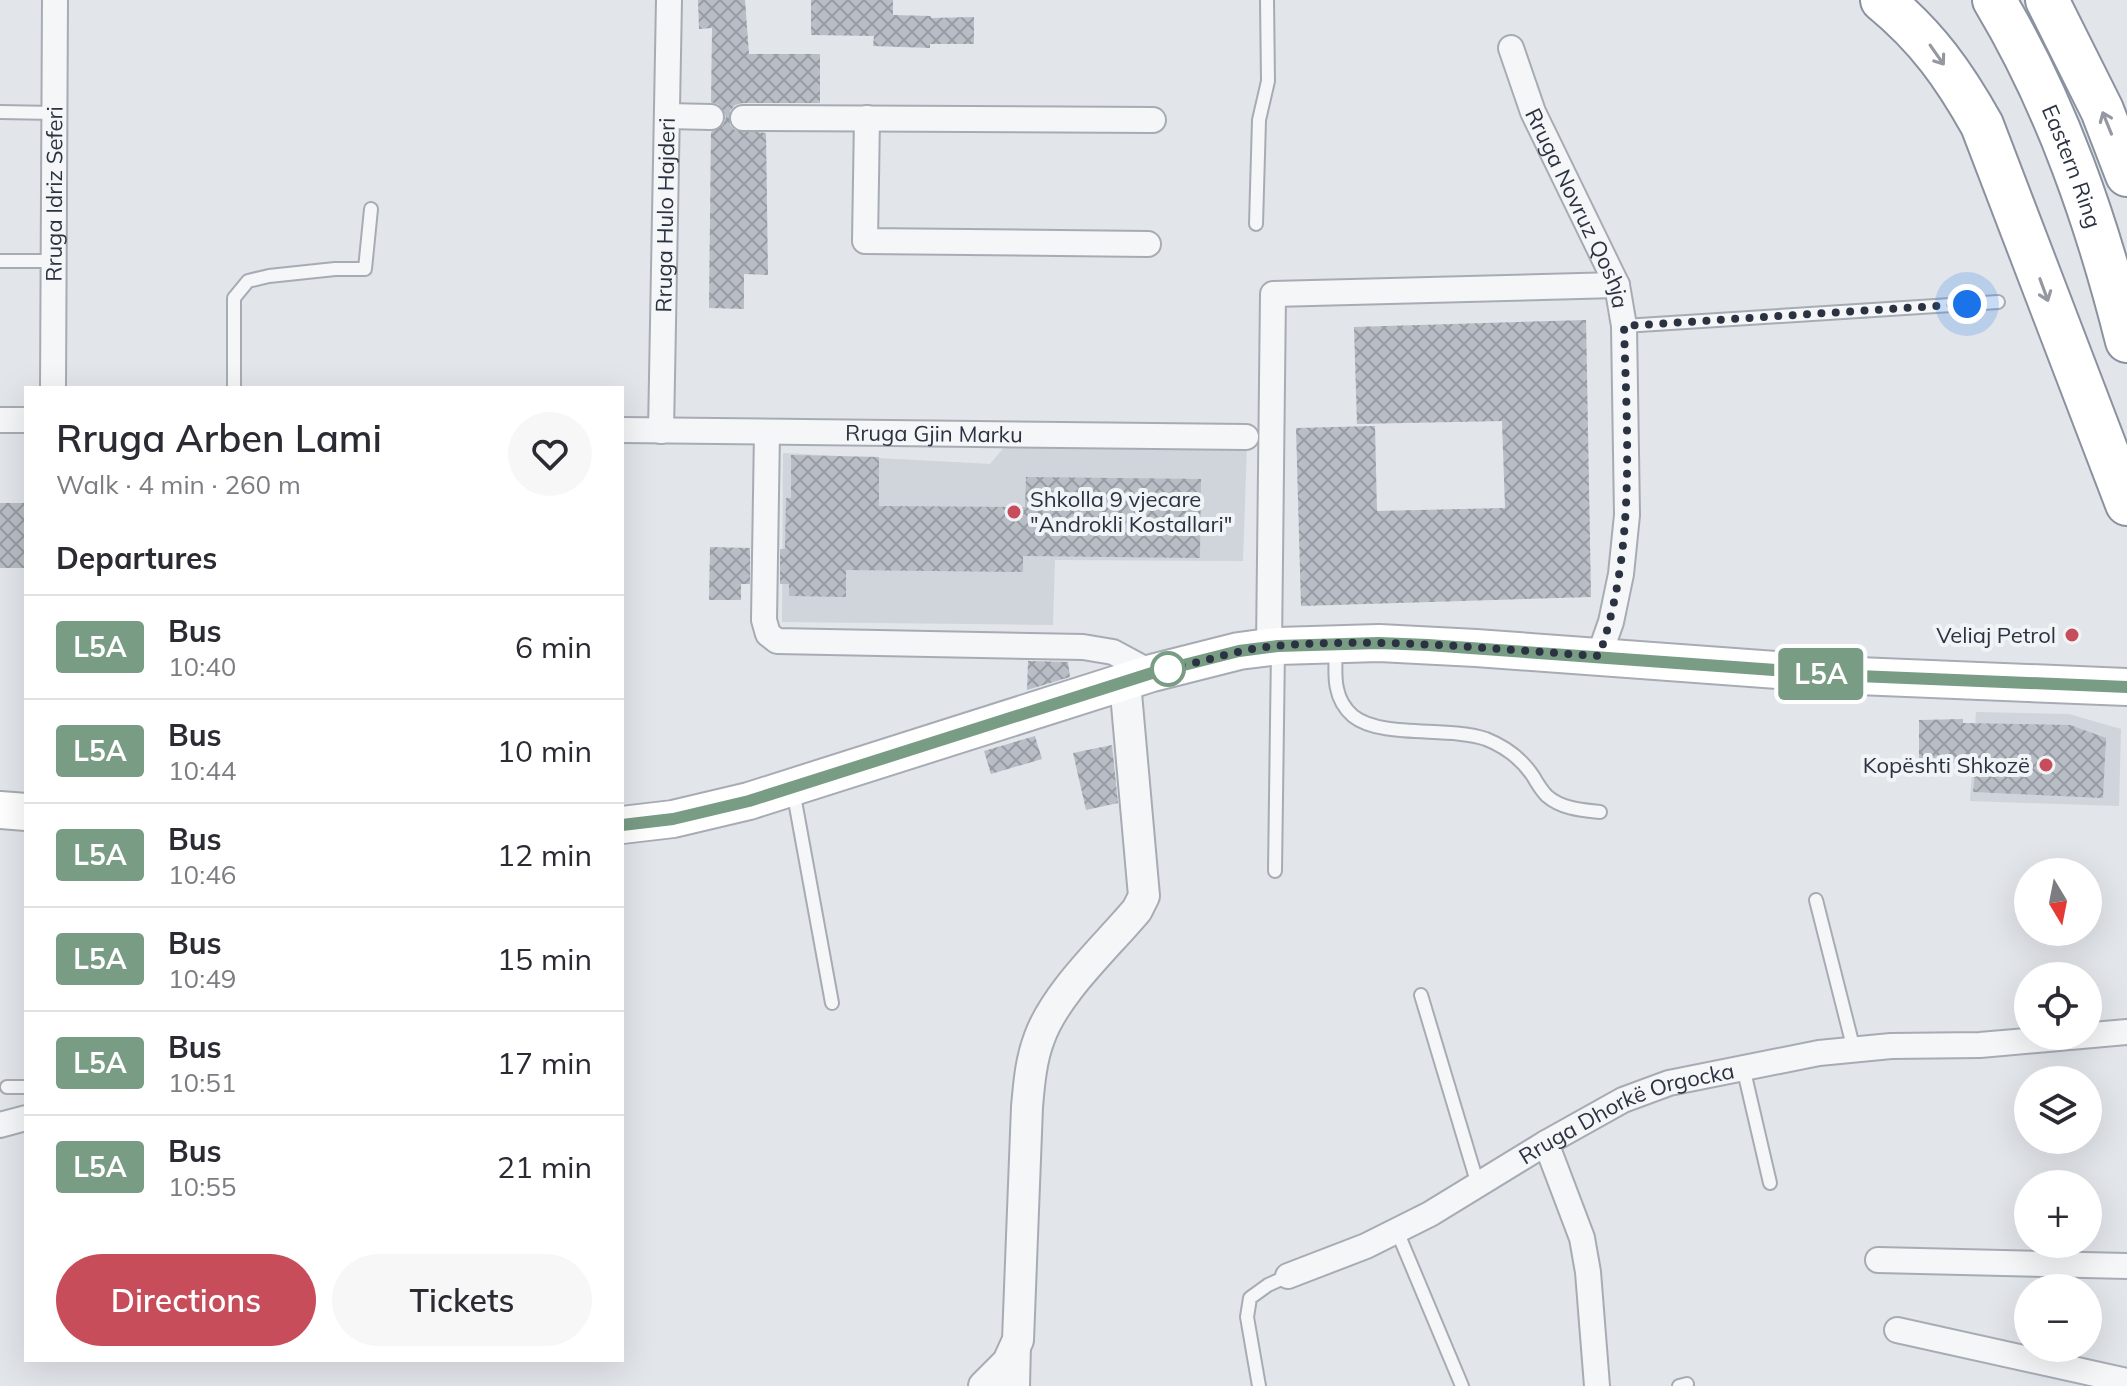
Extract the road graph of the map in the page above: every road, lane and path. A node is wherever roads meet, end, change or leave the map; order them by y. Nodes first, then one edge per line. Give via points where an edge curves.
1 (55, 0) edge
2 (669, 0) edge
3 (1267, 0) edge
4 (1882, 0) edge
5 (1994, 0) edge
6 (2047, 0) edge
7 (1511, 48) dead end
8 (0, 112) edge
9 (55, 113) junction
10 (667, 116) junction
11 (711, 117) dead end
12 (743, 118) dead end
13 (867, 118) junction
14 (1153, 120) dead end
15 (2127, 175) edge
16 (371, 209) dead end
17 (1256, 224) dead end
18 (1148, 244) dead end
19 (0, 261) edge
20 (54, 261) junction
21 (1617, 285) junction
22 (1998, 302) dead end
23 (1624, 326) junction
24 (2127, 341) edge
25 (53, 386) edge
26 (234, 386) edge
27 (0, 420) edge
28 (24, 420) edge
29 (624, 430) edge
30 (661, 431) junction
31 (767, 432) junction
32 (1246, 437) dead end
33 (2127, 504) edge
34 (1336, 644) junction
35 (1273, 646) junction
36 (1599, 656) junction
37 (1139, 678) junction
38 (2127, 687) edge
39 (793, 787) junction
40 (0, 810) edge
41 (24, 812) edge
42 (1600, 812) dead end
43 (624, 825) edge
44 (1275, 871) dead end
45 (1816, 900) dead end
46 (1421, 995) dead end
47 (832, 1003) dead end
48 (2127, 1032) edge
49 (1854, 1050) junction
50 (1743, 1067) junction
51 (7, 1087) dead end
52 (24, 1087) edge
53 (24, 1119) edge
54 (0, 1125) edge
55 (1546, 1143) junction
56 (1770, 1183) dead end
57 (1478, 1185) junction
58 (1397, 1231) junction
59 (1878, 1260) dead end
60 (2127, 1266) edge
61 (1288, 1276) joint
62 (1019, 1330) junction
63 (1897, 1330) dead end
64 (2127, 1381) edge
65 (984, 1386) edge
66 (1017, 1386) edge
67 (1259, 1386) edge
68 (1462, 1386) edge
69 (1597, 1386) edge

1 - 9 street, Rruga Idriz Seferi
2 - 10 street, Rruga Hulo Hajderi
3 - 17 lane via 1268,81 1259,120
4 -> 33 highway via 1927,41 1982,125
5 - 24 highway, Eastern Ring via 2038,83 2098,233
15 -> 6 highway
7 - 21 street, Rruga Novruz Qoshja via 1533,112
8 - 9 lane
9 - 20 street, Rruga Idriz Seferi
10 - 11 street
10 - 30 street, Rruga Hulo Hajderi
12 - 13 street
13 - 14 street
13 - 18 street via 865,241
16 - 26 lane via 365,269 269,276 248,281 234,298
19 - 20 lane
20 - 25 street, Rruga Idriz Seferi
21 - 23 street, Rruga Novruz Qoshja
21 - 35 street via 1273,294
22 - 23 lane
23 - 36 street, Rruga Novruz Qoshja via 1627,515 1621,574
27 - 28 street
29 - 30 street, Rruga Gjin Marku
30 - 31 street, Rruga Gjin Marku
31 - 32 street, Rruga Gjin Marku
31 - 37 street via 764,620 777,641 1083,647 1113,652
34 - 35 main road
34 - 36 main road
34 - 42 lane via 1336,694 1356,718 1487,739 1508,748 1546,795 1561,805
35 - 37 main road
35 - 44 lane
36 - 38 main road via 1858,676
37 - 39 main road
37 - 62 street via 1144,896 1054,1009 1039,1038 1027,1107
39 - 43 main road via 673,819
39 - 47 lane
40 - 41 main road
45 - 49 lane
46 - 57 lane
48 - 49 street, Rruga Dhorkë Orgocka
49 - 50 street, Rruga Dhorkë Orgocka
50 - 55 street, Rruga Dhorkë Orgocka via 1634,1096
50 - 56 lane
51 - 52 lane
53 - 54 street
55 - 57 street, Rruga Dhorkë Orgocka
55 - 69 street via 1582,1238
57 - 58 street, Rruga Dhorkë Orgocka
58 - 61 street, Rruga Dhorkë Orgocka
58 - 68 lane
59 - 60 street
61 - 67 lane, Rruga Dhorkë Orgocka via 1250,1298 1247,1317
62 - 65 street via 1008,1362
62 - 66 street
63 - 64 street

